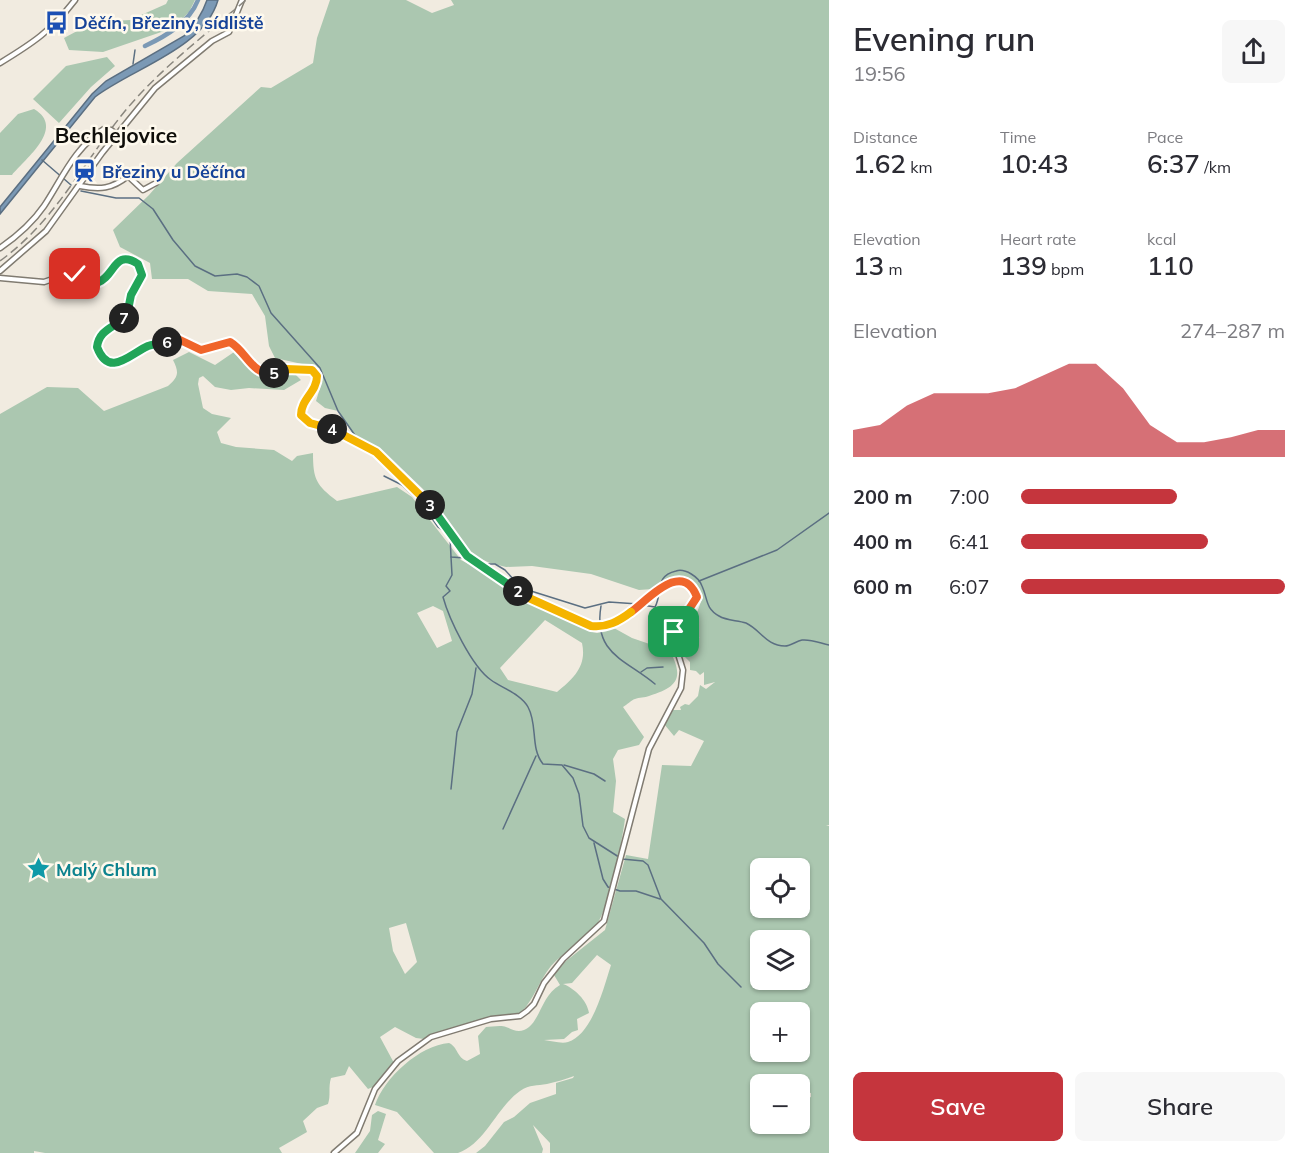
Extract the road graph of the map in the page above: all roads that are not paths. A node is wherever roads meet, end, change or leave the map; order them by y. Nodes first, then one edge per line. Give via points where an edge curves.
1 (75, 0) edge
2 (242, 0) edge
3 (0, 63) edge
4 (116, 134) junction
5 (156, 183) dead end
6 (80, 186) junction
7 (0, 248) edge
8 (0, 271) edge
9 (0, 278) edge
10 (334, 1153) edge

1 - 3 street via 57,24 38,40
2 - 4 street via 229,32 163,80
4 - 6 street
4 - 7 street via 108,129 83,146 37,215
5 - 6 street via 143,190 128,176 114,187
6 - 8 street via 46,231
9 - 10 street via 44,282 67,274 97,283 122,259 134,261 142,275 131,295 127,315 101,333 97,347 104,358 122,362 147,346 178,339 201,350 230,342 264,374 286,369 312,370 317,383 303,402 304,418 376,452 423,497 467,556 529,598 591,626 602,627 628,615 665,584 680,582 695,591 697,597 674,632 683,670 681,688 649,749 604,921 558,965 520,1016 491,1019 431,1037 398,1061 375,1089 357,1133

